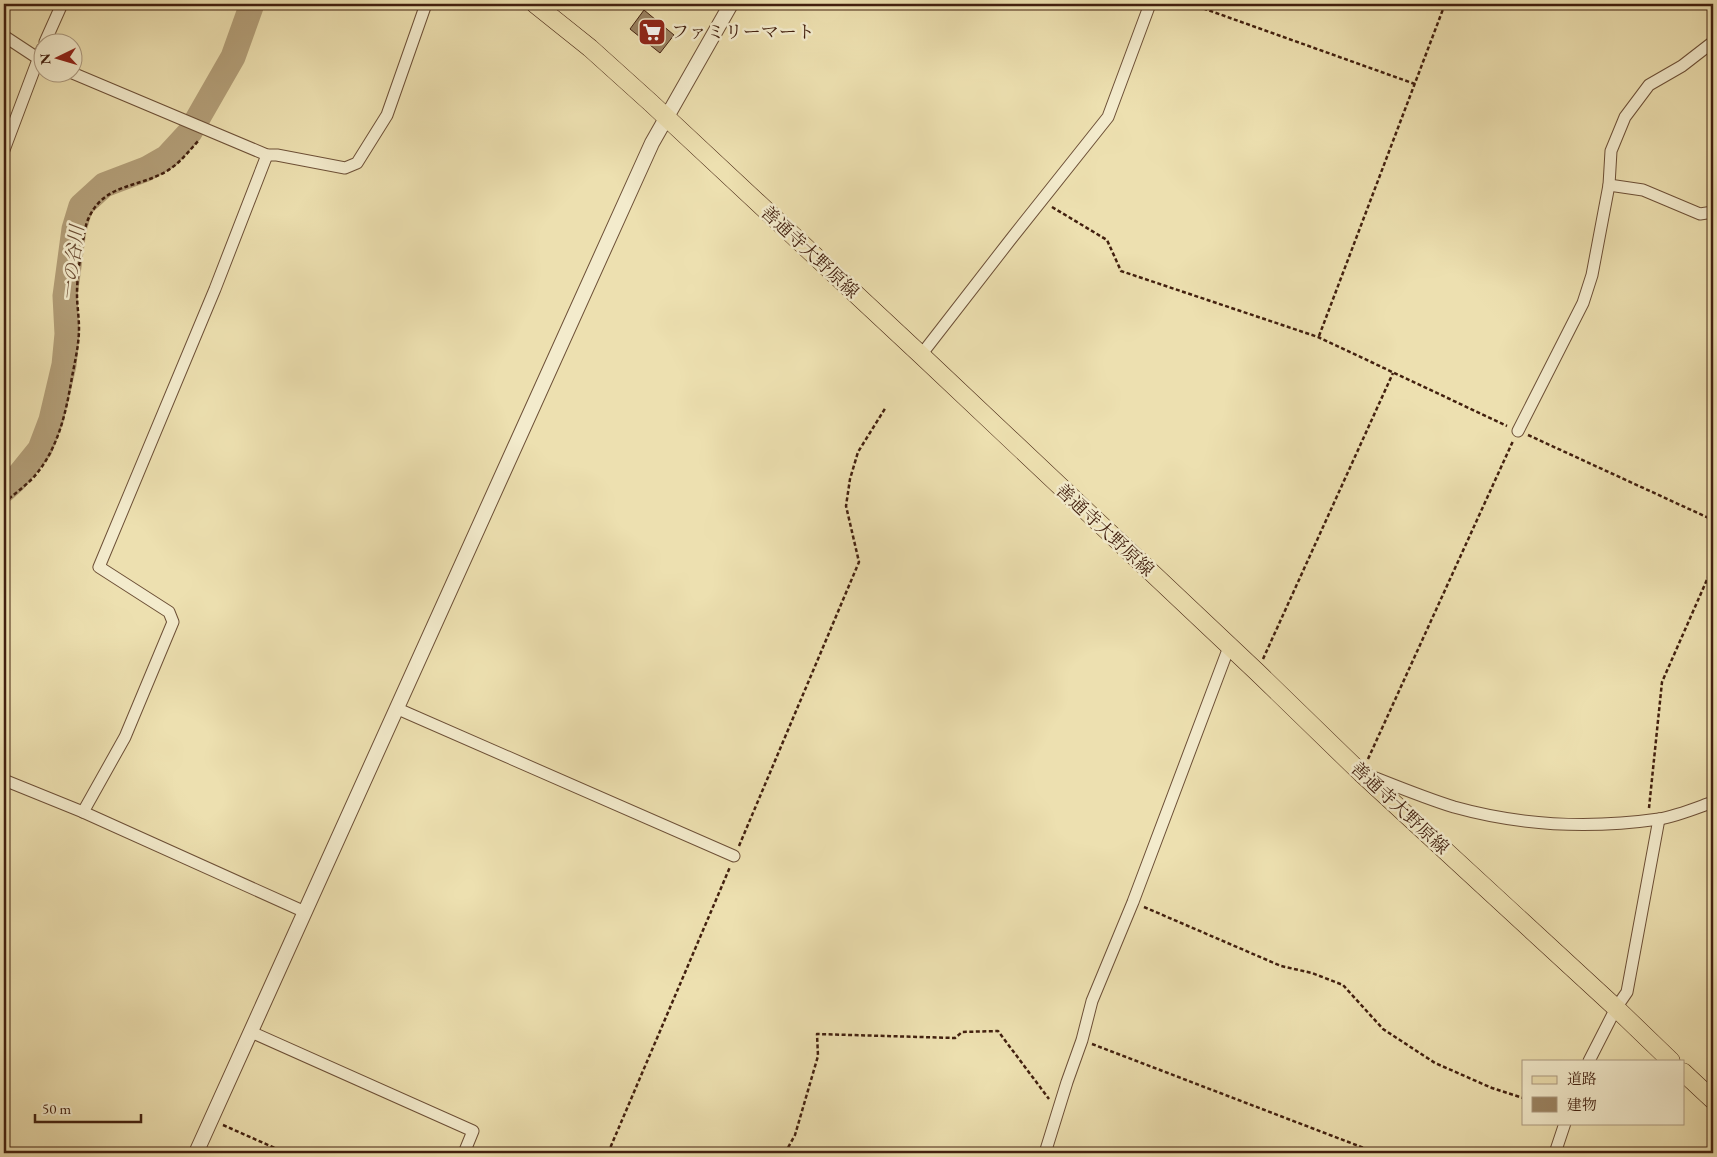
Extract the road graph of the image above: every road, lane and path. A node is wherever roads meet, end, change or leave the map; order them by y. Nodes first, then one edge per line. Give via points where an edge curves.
1 (62, 4) edge
2 (426, 4) edge
3 (535, 4) edge
4 (731, 4) edge
5 (1150, 4) edge
6 (1191, 4) edge
7 (1446, 4) edge
8 (49, 32) edge
9 (4, 36) edge
10 (1713, 42) edge
11 (32, 51) edge
12 (82, 77) edge
13 (32, 79) edge
14 (1415, 84) junction
15 (666, 117) junction
16 (205, 129) junction
17 (4, 150) edge
18 (267, 155) junction
19 (1609, 185) junction
20 (1043, 201) junction
21 (1713, 212) edge
22 (1318, 337) junction
23 (921, 355) junction
24 (1393, 373) junction
25 (886, 407) dead end
26 (1518, 431) junction
27 (4, 503) edge
28 (1713, 520) edge
29 (1713, 566) edge
30 (1229, 647) junction
31 (1257, 672) junction
32 (398, 708) junction
33 (1362, 772) junction
34 (4, 780) edge
35 (1713, 802) edge
36 (83, 812) junction
37 (1653, 819) junction
38 (734, 856) junction
39 (1133, 902) junction
40 (305, 912) junction
41 (1616, 1008) junction
42 (251, 1032) junction
43 (1082, 1040) junction
44 (1590, 1060) edge
45 (1670, 1060) edge
46 (1684, 1073) edge
47 (1522, 1098) edge
48 (1713, 1100) edge
49 (1058, 1110) junction
50 (212, 1120) junction
51 (1565, 1124) edge
52 (196, 1153) edge
53 (286, 1153) edge
54 (464, 1153) edge
55 (608, 1153) edge
56 (785, 1153) edge
57 (1045, 1153) edge
58 (1377, 1153) edge
59 (1555, 1153) edge

1 - 8 street
2 - 18 street via 387,115 357,162 345,168 277,154
3 - 15 main road, 善通寺大野原線 via 590,48
4 - 15 street
5 - 20 street via 1108,117
6 - 14 path
7 - 14 path
9 - 11 street
10 - 19 street via 1682,66 1648,85 1624,117 1611,151
12 - 16 street
13 - 17 street
14 - 22 path
15 - 23 main road, 善通寺大野原線
15 - 32 street
16 - 18 street
16 - 27 path via 180,162 167,171 104,197 86,223 77,293 78,350 59,435 33,478
18 - 36 street via 216,289 99,567 169,612 173,622 125,736
19 - 21 street via 1643,190 1700,214
19 - 26 street via 1592,275 1583,303
20 - 22 path via 1107,240 1121,271
20 - 23 street
22 - 24 path
23 - 30 main road, 善通寺大野原線
24 - 26 path
24 - 31 path
25 - 38 path via 858,452 850,479 846,506 859,562
26 - 28 path
26 - 33 path
29 - 37 path via 1662,682
30 - 31 main road, 善通寺大野原線
30 - 39 street
31 - 33 main road, 善通寺大野原線
32 - 38 street
32 - 40 street
33 - 37 street via 1453,806 1505,819 1569,825
33 - 41 main road, 善通寺大野原線
34 - 36 street
35 - 37 street
36 - 40 street
37 - 41 street via 1627,992
38 - 55 path
39 - 43 street via 1092,1001
39 - 47 path via 1280,966 1312,973 1343,985 1383,1029 1435,1064
40 - 42 street
41 - 44 street
41 - 45 main road, 善通寺大野原線
42 - 50 street
42 - 54 street via 473,1131
43 - 49 street
43 - 58 path
46 - 48 main road
49 - 56 path via 998,1030 962,1032 955,1038 817,1034 818,1056 795,1135
49 - 57 street
50 - 52 street
50 - 53 path
51 - 59 street

